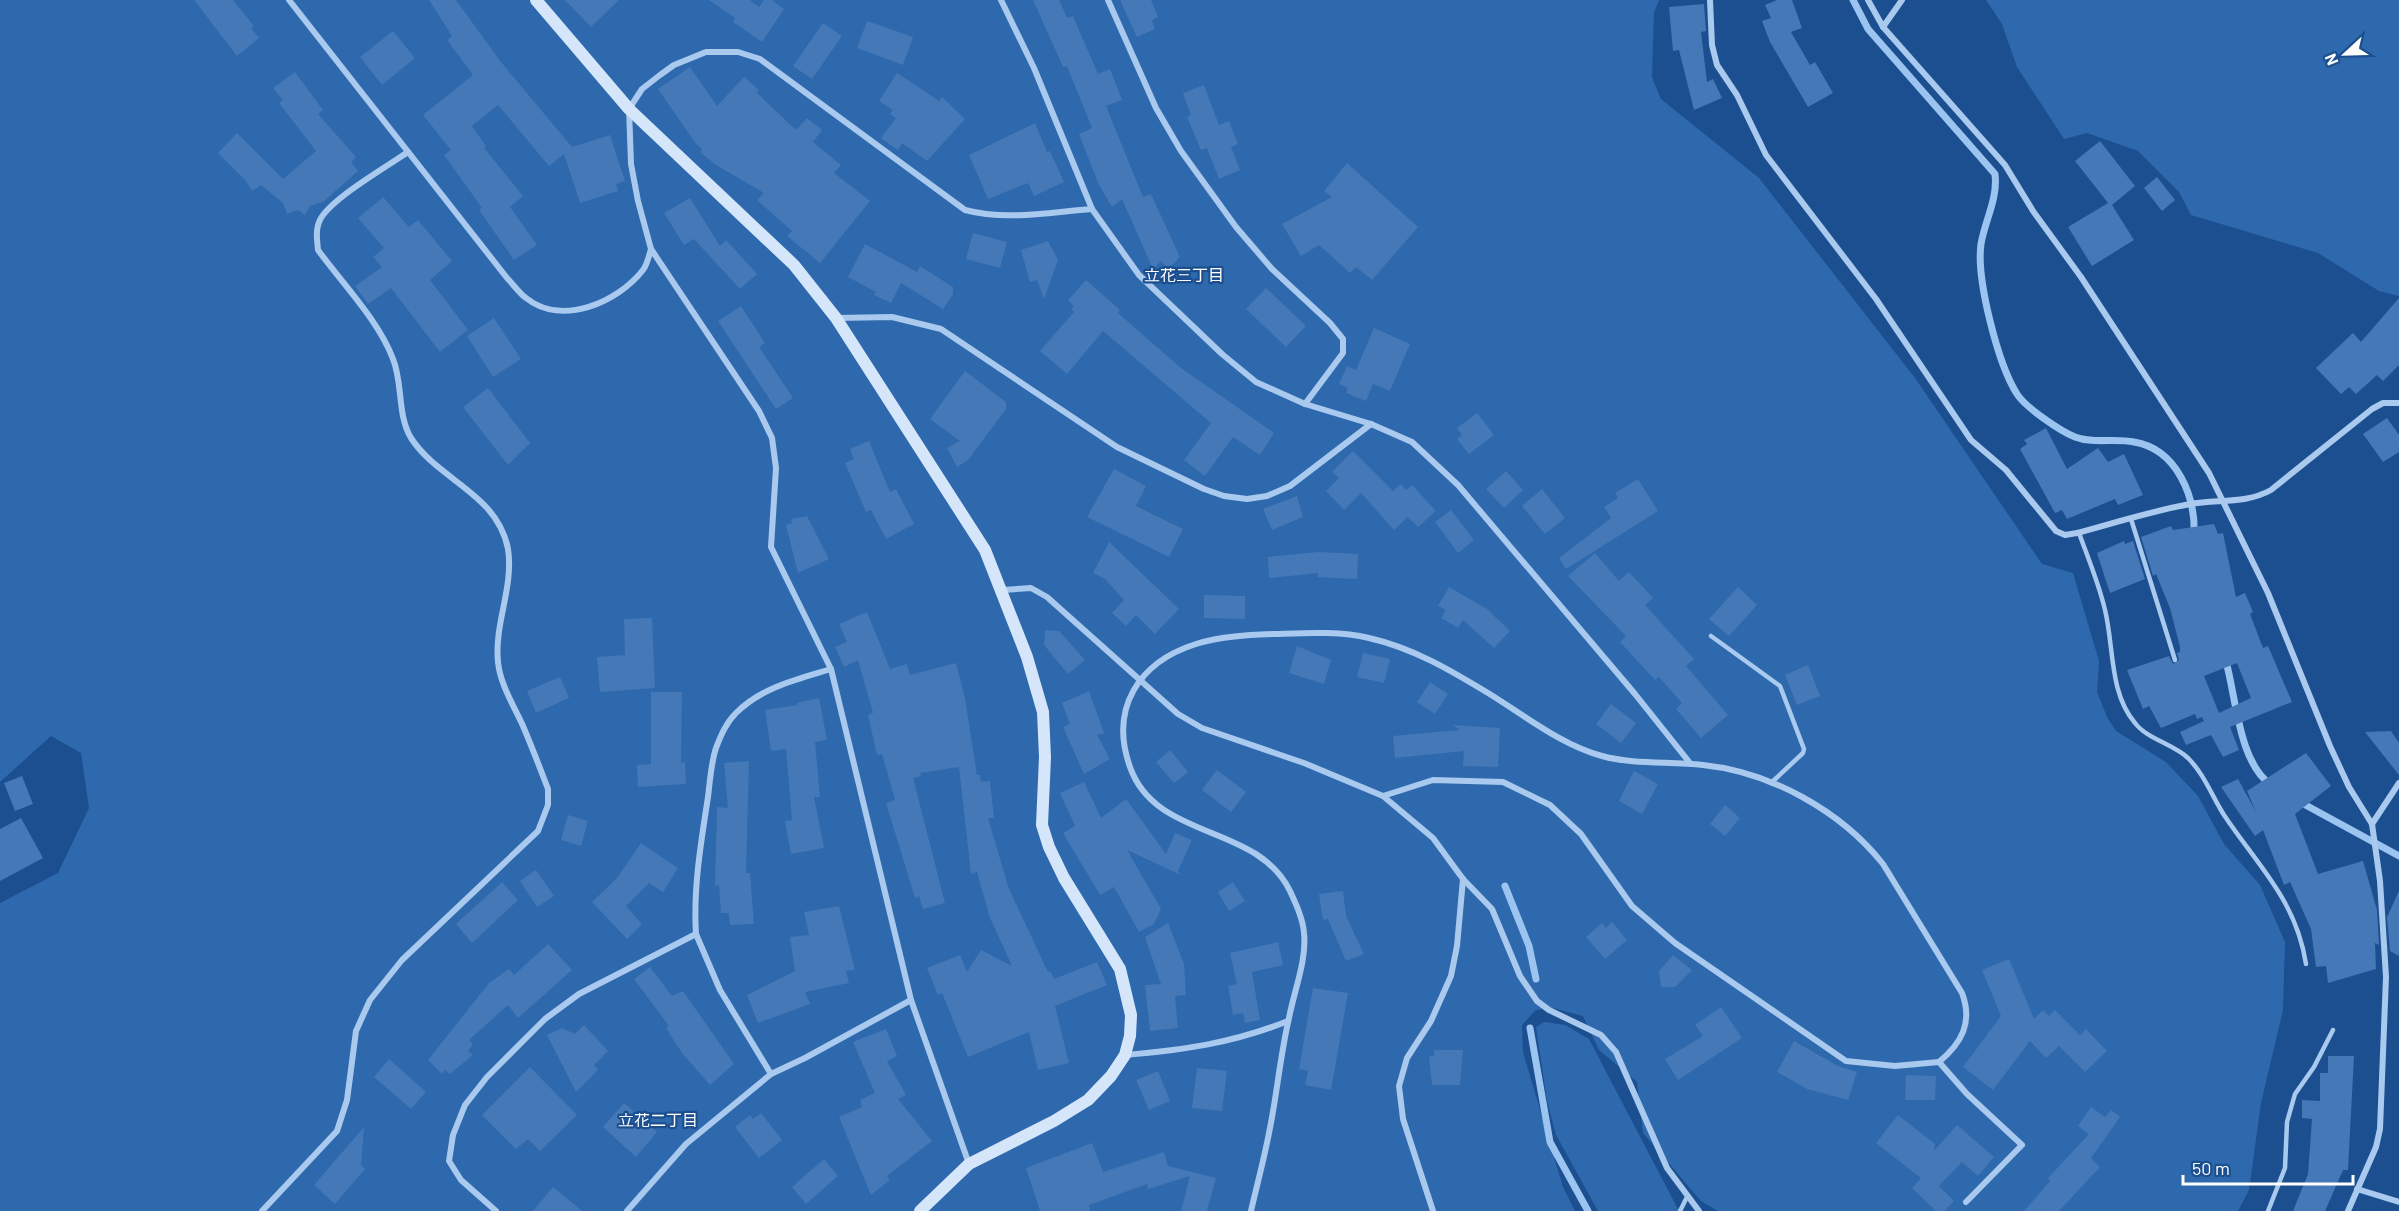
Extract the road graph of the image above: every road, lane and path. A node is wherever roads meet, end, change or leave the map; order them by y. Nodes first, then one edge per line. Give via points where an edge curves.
1 (289, 0) edge
2 (536, 0) edge
3 (1001, 0) edge
4 (1108, 0) edge
5 (1710, 0) edge
6 (1902, 0) edge
7 (1871, 2) edge
8 (1883, 27) junction
9 (629, 110) junction
10 (408, 152) junction
11 (1092, 209) junction
12 (651, 249) junction
13 (836, 318) junction
14 (2399, 403) edge
15 (1305, 404) junction
16 (1371, 424) junction
17 (2224, 500) junction
18 (2131, 519) junction
19 (2079, 533) junction
20 (1003, 590) junction
21 (1711, 636) dead end
22 (2175, 660) dead end
23 (831, 669) junction
24 (1140, 678) junction
25 (1690, 763) junction
26 (1771, 783) junction
27 (2399, 783) edge
28 (1383, 796) junction
29 (2372, 824) junction
30 (1463, 879) junction
31 (696, 934) junction
32 (2306, 964) dead end
33 (911, 1000) junction
34 (1288, 1021) junction
35 (2333, 1030) dead end
36 (1125, 1055) junction
37 (1939, 1062) junction
38 (771, 1074) junction
39 (969, 1164) junction
40 (2357, 1189) junction
41 (1687, 1197) junction
42 (1966, 1202) dead end
43 (2399, 1202) edge
44 (262, 1211) edge
45 (496, 1211) edge
46 (627, 1211) edge
47 (920, 1211) edge
48 (1251, 1211) edge
49 (1433, 1211) edge
50 (1680, 1211) edge
51 (1700, 1211) edge
52 (2268, 1211) edge
53 (2348, 1211) edge

1 - 10 street
2 - 9 street
3 - 11 street via 1034,68
4 - 15 street via 1156,108 1181,151 1272,269 1343,339 1343,353
5 - 19 street via 1717,65 1776,170 1876,299 1971,440 2006,470 2056,531 2065,535
6 - 8 street
7 - 8 street
8 - 17 street via 2005,165 2172,414
9 - 11 street via 642,89 675,65 706,52 738,52 767,64 965,210 1009,215
9 - 12 street via 631,164
9 - 13 street via 794,265
10 - 12 street via 527,299 570,311 596,304 621,293 644,269
10 - 44 street via 339,200 321,218 316,234 318,250 384,339 398,372 411,438 439,467 482,500 498,522 508,549 508,569 498,633 498,664 548,789 548,805 538,831 402,960 370,1000 356,1031 347,1100 337,1131
11 - 15 street via 1139,275 1222,354 1256,382
12 - 23 street via 759,411 772,438 776,468 771,547
13 - 16 street via 892,317 941,329 1117,447 1224,496 1267,496 1290,486
13 - 20 street via 970,525
14 - 17 street via 2383,403 2372,409 2258,498
15 - 16 street
16 - 25 street via 1412,442 1458,485
17 - 18 street via 2179,506
17 - 29 street via 2268,592 2344,777
18 - 19 street
18 - 22 lane
19 - 32 lane via 2105,609 2109,650 2124,704 2135,725 2187,757 2202,774 2225,816 2295,918
20 - 24 street via 1036,589
20 - 36 street via 1043,712 1042,825 1064,878 1120,969 1131,1015
21 - 26 lane via 1780,686 1804,748
23 - 31 street via 784,683 756,697 724,729 715,751 704,821
23 - 33 street
24 - 25 street via 1174,652 1214,639 1308,633 1357,635 1399,646 1438,664 1586,751 1622,760
24 - 28 street via 1178,714 1202,728 1304,763
24 - 34 street via 1123,717 1129,765 1136,780 1161,811 1263,857 1276,868 1294,899 1304,934
25 - 26 street
26 - 37 street via 1822,810 1869,847 1952,973 1966,1004 1966,1022 1959,1042
27 - 29 street
28 - 30 street via 1433,838
28 - 37 street via 1433,780 1503,782 1550,805 1581,834 1632,906 1675,943 1846,1061 1895,1066
29 - 40 street via 2384,931 2385,1019 2380,1130
30 - 41 street via 1492,909 1520,976 1537,1001 1601,1035 1616,1052 1667,1168
30 - 49 street via 1451,976 1431,1021 1407,1058 1399,1086 1403,1119
31 - 38 street via 720,990
31 - 45 street via 579,994 545,1019 465,1105 453,1135 449,1161 461,1180
33 - 38 street
33 - 39 street
34 - 36 street via 1212,1045
34 - 48 street
35 - 52 lane via 2295,1094 2287,1122 2286,1168
36 - 39 street via 1088,1100 1054,1122
37 - 42 street via 2022,1145
38 - 46 street via 686,1144
39 - 47 street
40 - 43 street
40 - 53 street
41 - 50 lane
41 - 51 street

